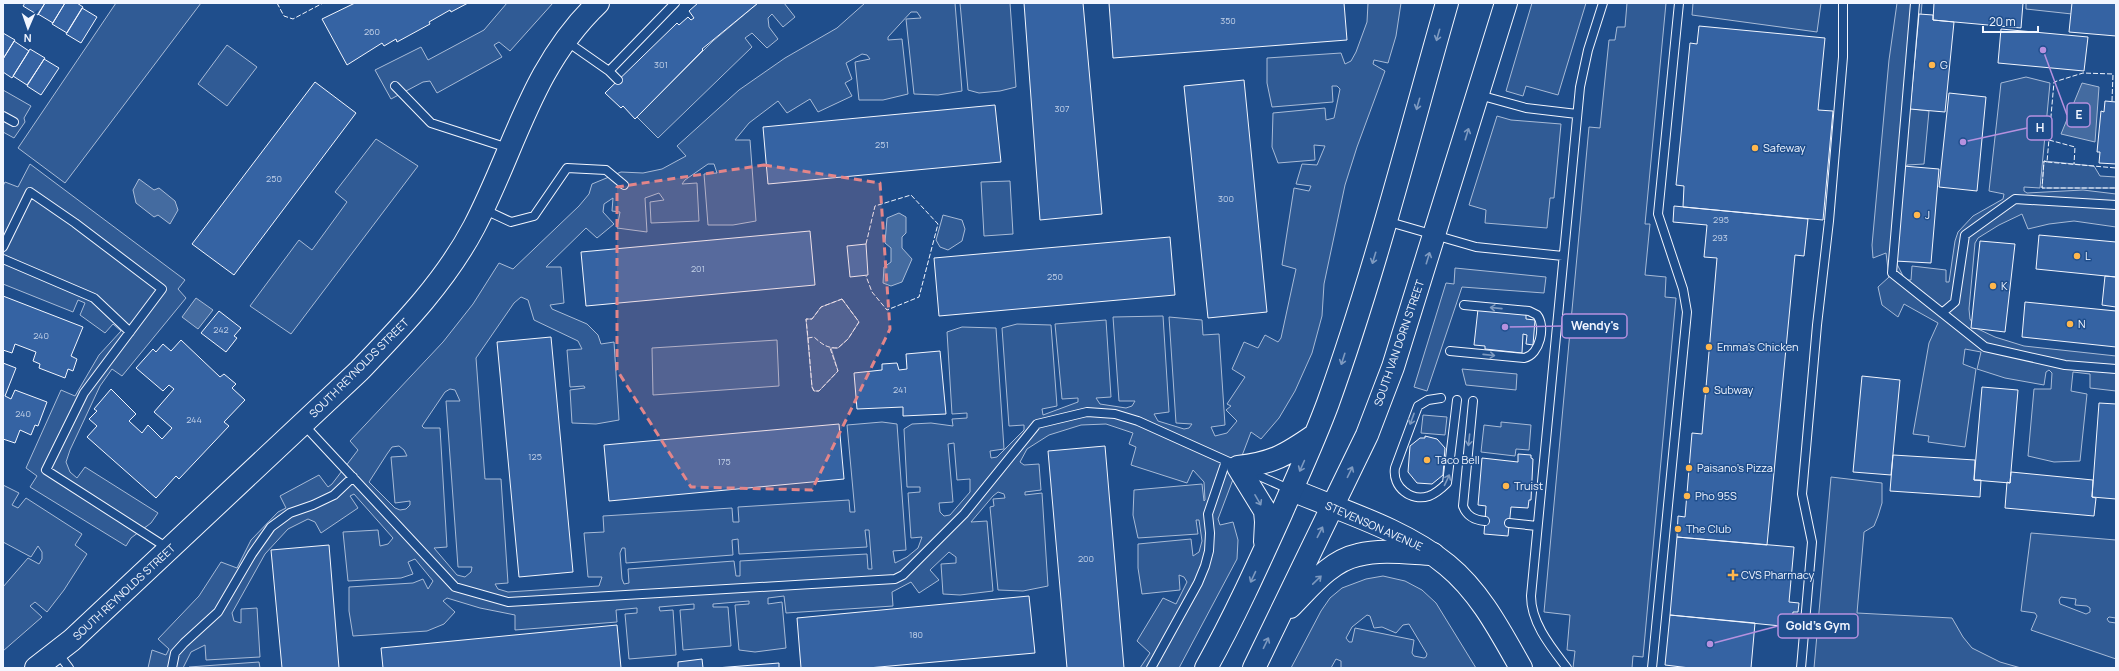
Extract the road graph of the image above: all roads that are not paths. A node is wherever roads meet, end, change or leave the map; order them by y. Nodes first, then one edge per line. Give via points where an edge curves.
1 (598, 3) edge
2 (675, 3) edge
3 (1447, 3) edge
4 (1506, 3) edge
5 (1603, 3) edge
6 (1679, 3) edge
7 (1843, 3) edge
8 (1915, 3) edge
9 (566, 41) junction
10 (609, 71) junction
11 (618, 80) dead end
12 (395, 86) dead end
13 (1479, 95) junction
14 (1577, 114) junction
15 (3, 116) edge
16 (14, 122) dead end
17 (509, 148) junction
18 (624, 185) dead end
19 (2116, 205) edge
20 (482, 209) junction
21 (1385, 220) junction
22 (1435, 235) junction
23 (3, 247) edge
24 (1563, 256) junction
25 (3, 259) edge
26 (1464, 305) dead end
27 (1942, 313) junction
28 (130, 332) junction
29 (1450, 351) dead end
30 (2116, 369) edge
31 (1441, 398) dead end
32 (1457, 400) dead end
33 (1473, 401) dead end
34 (303, 423) junction
35 (1315, 435) junction
36 (1232, 464) junction
37 (353, 477) junction
38 (1292, 490) junction
39 (1333, 507) junction
40 (1485, 521) dead end
41 (1509, 523) dead end
42 (1537, 526) junction
43 (169, 549) junction
44 (1264, 551) junction
45 (1433, 554) junction
46 (1279, 617) junction
47 (63, 660) edge
48 (36, 668) edge
49 (172, 668) edge
50 (1151, 668) edge
51 (1206, 668) edge
52 (1254, 668) edge
53 (1521, 668) edge
54 (1567, 668) edge
55 (1652, 668) edge
56 (1801, 668) edge

1 - 9 main road, SOUTH REYNOLDS STREET
2 - 10 lane
3 -> 21 main road
4 - 13 main road, SOUTH VAN DORN STREET
5 - 14 lane via 1585,61
6 - 55 lane via 1658,214 1683,289 1686,312
7 - 56 lane via 1843,56 1830,213 1802,494 1812,542
8 - 27 lane via 1892,273
9 - 10 lane
9 - 17 main road, SOUTH REYNOLDS STREET via 546,68 525,108
10 - 11 lane
12 - 17 lane via 431,123
13 - 14 lane via 1526,108
22 -> 13 main road, SOUTH VAN DORN STREET
14 - 24 lane
15 - 16 lane
17 - 20 main road, SOUTH REYNOLDS STREET
18 - 20 lane via 606,170 567,168 534,216 511,222
19 - 27 lane via 2015,200 1965,235 1955,302
20 - 34 main road, SOUTH REYNOLDS STREET via 446,273 399,330
21 - 22 lane
21 -> 35 main road via 1343,359
22 - 24 lane via 1476,247
39 -> 22 main road, SOUTH VAN DORN STREET via 1367,435 1393,368
23 - 28 lane via 30,192 162,289
24 - 42 lane
25 - 28 lane via 94,298
29 -> 26 lane via 1524,358 1532,355 1538,347 1540,323 1537,315 1528,311
27 - 30 lane via 1985,347 2065,365
28 - 43 lane via 80,399 46,470
31 -> 32 lane via 1428,400 1418,406 1395,468 1394,475 1398,486 1413,496 1429,496 1447,483
33 -> 40 lane via 1463,506 1472,518
34 - 37 lane
34 - 43 main road, SOUTH REYNOLDS STREET
35 - 36 main road via 1289,453 1270,462
35 -> 38 main road
36 - 37 lane via 1138,421 1115,414 1087,412 1037,424 964,514 903,575 895,579 508,602 455,586
36 - 38 lane
36 -> 44 main road via 1265,511
36 - 50 lane via 1208,514 1210,539 1206,566
37 - 49 lane via 334,495 290,513 271,527 218,612 175,653
38 - 39 main road, STEVENSON AVENUE
38 - 44 main road
39 - 45 main road, STEVENSON AVENUE via 1401,536
46 -> 39 main road, SOUTH VAN DORN STREET
41 - 42 lane
42 - 54 lane via 1532,610 1542,632
43 - 47 main road, SOUTH REYNOLDS STREET
44 -> 51 main road via 1232,623
46 -> 45 main road via 1324,574 1348,558 1383,552
45 - 53 main road, STEVENSON AVENUE via 1459,576 1484,606
52 -> 46 main road, SOUTH VAN DORN STREET
47 - 48 main road, SOUTH REYNOLDS STREET

